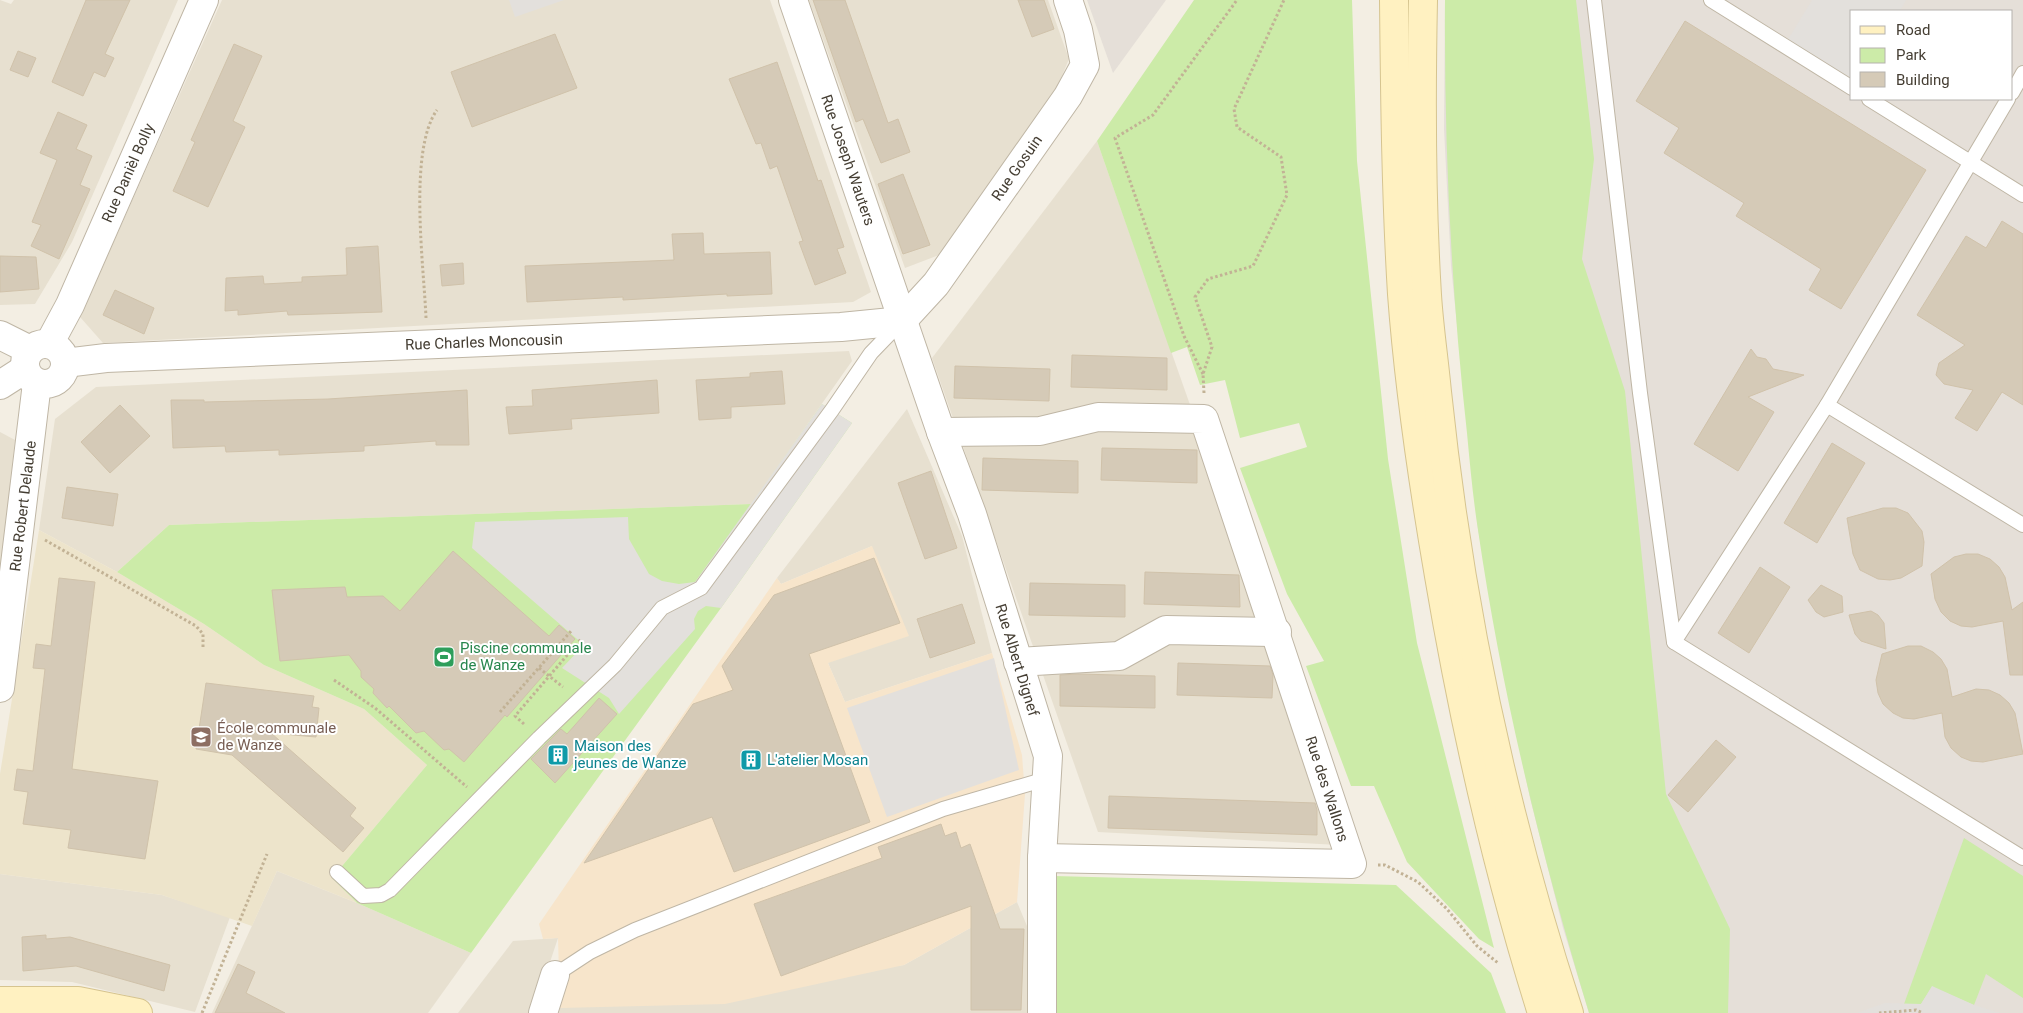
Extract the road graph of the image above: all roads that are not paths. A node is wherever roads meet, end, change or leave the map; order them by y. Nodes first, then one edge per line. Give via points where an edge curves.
1 (204, 0) edge
2 (792, 0) edge
3 (1068, 0) edge
4 (1394, 0) edge
5 (1423, 0) edge
6 (1594, 0) edge
7 (1711, 0) edge
8 (2023, 73) edge
9 (1850, 87) edge
10 (2013, 91) edge
11 (1871, 100) edge
12 (2007, 100) edge
13 (1972, 163) junction
14 (2023, 195) edge
15 (902, 321) junction
16 (0, 336) edge
17 (41, 362) junction
18 (0, 385) edge
19 (1827, 405) junction
20 (941, 432) junction
21 (2023, 525) edge
22 (1277, 632) junction
23 (1674, 642) junction
24 (1018, 662) junction
25 (0, 688) edge
26 (1046, 779) junction
27 (1042, 858) junction
28 (2023, 858) edge
29 (337, 872) dead end
30 (555, 975) joint
31 (0, 1001) edge
32 (133, 1012) edge
33 (543, 1013) edge
34 (1042, 1013) edge
35 (1542, 1013) edge
36 (1568, 1013) edge

1 - 17 street, Rue Danièl Bolly via 70,305
2 - 15 street, Rue Joseph Wauters
3 - 15 street, Rue Gosuin via 1085,65 1063,103 936,284
4 - 35 main road via 1402,296 1423,481 1454,665 1513,922
5 - 36 main road via 1421,104 1428,295 1446,478 1476,661 1528,883
6 - 23 lane via 1639,384
7 - 9 lane
8 - 10 lane
11 - 13 lane
12 - 13 lane
13 - 14 lane
13 - 19 lane
15 - 17 street, Rue Charles Moncousin via 841,328
15 - 20 street, Rue Albert Dignef
15 - 29 lane via 871,353 701,588 662,608 615,665 418,863 381,895 363,896
16 - 17 street
17 - 18 street
17 - 25 street, Rue Robert Delaude
19 - 21 lane
19 - 23 lane
20 - 22 street, Rue des Wallons via 1040,431 1098,417 1204,419
20 - 24 street, Rue Albert Dignef via 972,514
22 - 24 street via 1166,630 1119,656
22 - 27 street, Rue des Wallons via 1352,864
23 - 28 lane
24 - 26 street, Rue Albert Dignef via 1048,756
26 - 27 street, Rue Albert Dignef
26 - 30 lane via 943,809 635,930 590,952
27 - 34 street, Rue Albert Dignef
30 - 33 street
31 - 32 main road via 78,1001

